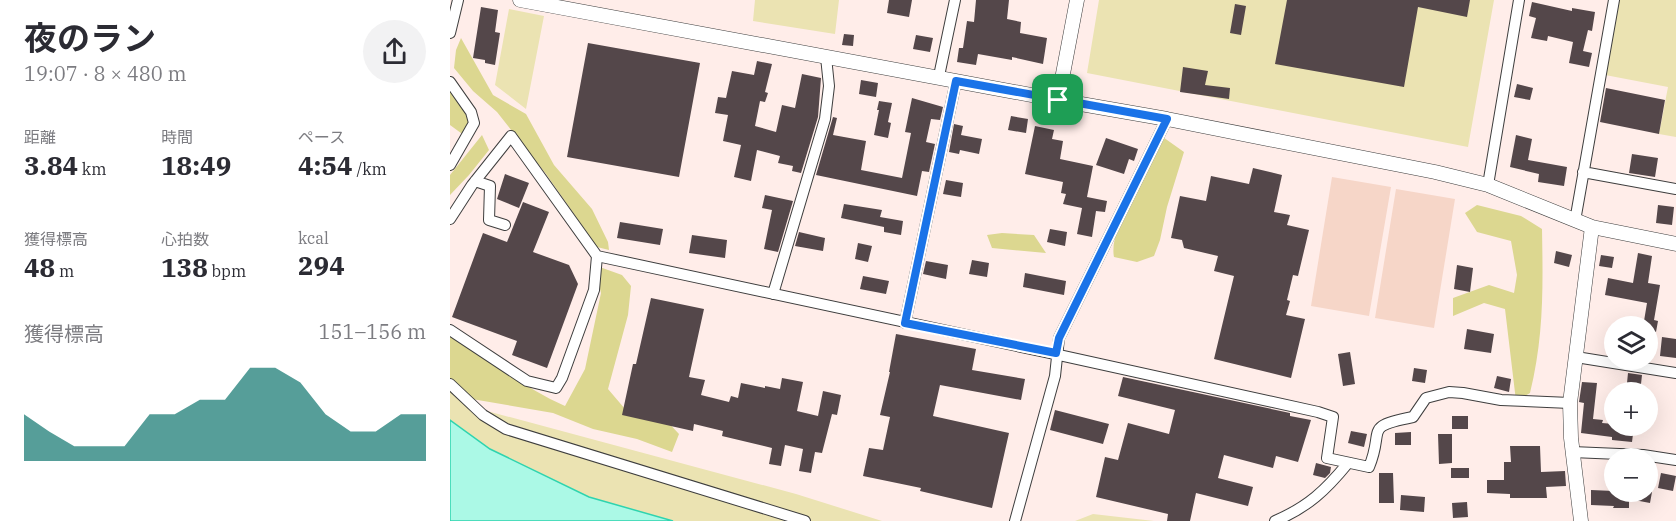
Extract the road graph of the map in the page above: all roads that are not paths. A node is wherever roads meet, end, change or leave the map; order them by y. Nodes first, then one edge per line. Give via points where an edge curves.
1 (458, 0) edge
2 (520, 0) edge
3 (955, 0) edge
4 (1077, 0) edge
5 (1519, 0) edge
6 (1614, 0) edge
7 (450, 33) edge
8 (826, 57) junction
9 (939, 76) junction
10 (956, 81) junction
11 (450, 82) edge
12 (1058, 100) junction
13 (1167, 119) junction
14 (450, 165) edge
15 (1583, 172) junction
16 (475, 181) junction
17 (1488, 185) junction
18 (1676, 189) edge
19 (450, 219) edge
20 (1575, 220) junction
21 (505, 225) dead end
22 (1592, 227) junction
23 (1676, 244) edge
24 (597, 256) junction
25 (773, 294) junction
26 (905, 323) junction
27 (450, 330) edge
28 (1056, 353) junction
29 (1576, 357) junction
30 (1676, 373) edge
31 (450, 384) edge
32 (1570, 403) junction
33 (1572, 452) junction
34 (1676, 460) edge
35 (1348, 463) junction
36 (805, 521) edge
37 (1015, 521) edge
38 (1275, 521) edge
39 (1581, 521) edge

1 - 7 street
2 - 8 street
3 - 9 street
4 - 12 street
5 - 17 street
6 - 15 street
8 - 9 street
8 - 25 street via 830,86 825,119
9 - 10 street
10 - 12 street
10 - 26 street
11 - 14 street via 474,123
12 - 13 street
13 - 17 street
13 - 28 street via 1059,338
15 - 18 street
15 - 20 street
16 - 19 street
16 - 21 street via 490,186 489,220
16 - 24 street via 511,136
17 - 20 street
20 - 22 street
22 - 23 street
22 - 29 street
24 - 25 street
24 - 27 street via 594,291 556,388 527,381
25 - 26 street
26 - 28 street
28 - 35 street via 1333,417 1327,458
28 - 37 street via 1055,376
29 - 30 street
29 - 32 street
31 - 36 street via 483,415 506,429
32 - 33 street
32 - 35 street via 1501,400 1449,392 1426,398 1413,417 1381,424 1370,467
33 - 34 street
33 - 39 street
35 - 38 street via 1309,504

